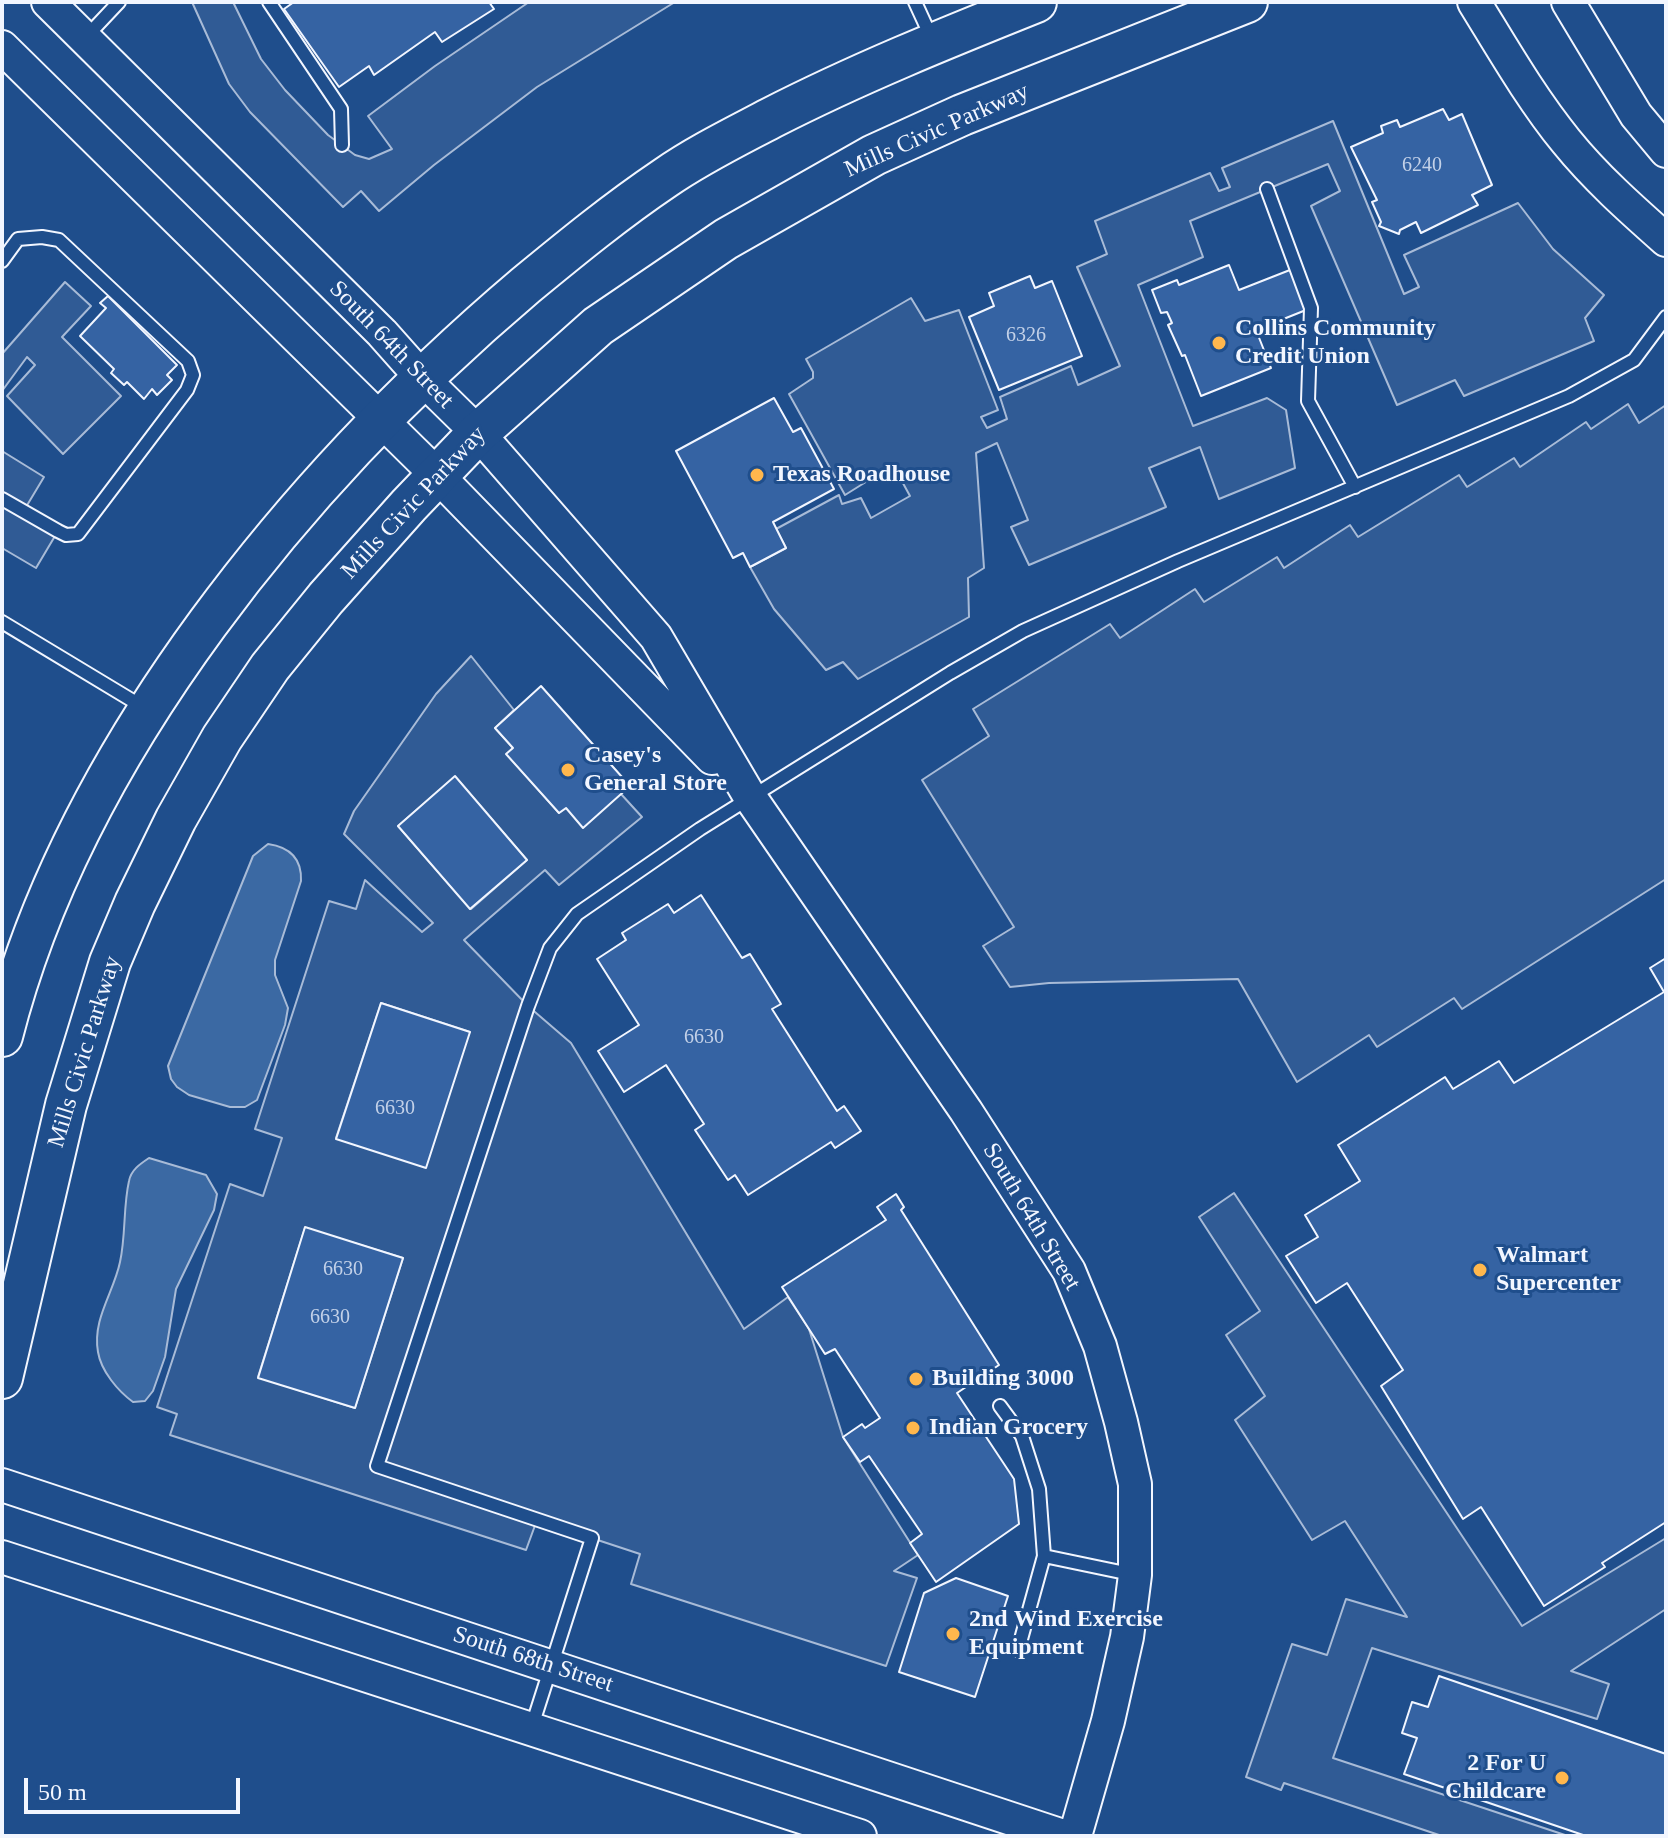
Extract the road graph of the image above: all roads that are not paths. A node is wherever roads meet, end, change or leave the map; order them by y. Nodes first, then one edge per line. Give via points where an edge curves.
1 (48, 2) edge
2 (119, 2) edge
3 (269, 2) edge
4 (915, 2) edge
5 (1036, 2) edge
6 (1247, 2) edge
7 (1474, 2) edge
8 (1568, 2) edge
9 (84, 39) junction
10 (934, 42) junction
11 (2, 47) edge
12 (342, 145) dead end
13 (1666, 151) edge
14 (1267, 189) dead end
15 (1666, 240) edge
16 (2, 261) edge
17 (1666, 317) edge
18 (422, 378) junction
19 (381, 421) junction
20 (478, 433) junction
21 (437, 475) junction
22 (1355, 487) junction
23 (2, 499) edge
24 (2, 622) edge
25 (149, 711) junction
26 (750, 797) junction
27 (2, 1036) edge
28 (2, 1378) edge
29 (1000, 1406) dead end
30 (2, 1485) edge
31 (1044, 1556) junction
32 (2, 1557) edge
33 (1135, 1575) junction
34 (1018, 1650) dead end
35 (551, 1666) junction
36 (531, 1729) junction
37 (860, 1836) edge
38 (1063, 1836) edge
39 (1075, 1836) edge

1 - 9 street, South 64th Street
2 - 9 lane
3 - 12 lane via 341,109
4 - 10 lane
5 - 10 main road
6 - 20 main road, Mills Civic Parkway via 874,155 726,239 598,326
7 - 15 street via 1566,141
8 - 13 street via 1636,115
9 - 18 street, South 64th Street
10 - 18 main road via 838,84 667,176 581,240
11 - 19 street, South 64th Street
14 - 22 lane via 1311,308 1308,401
16 - 23 lane via 18,239 59,240 188,361 193,375 78,534 66,535
17 - 22 lane via 1634,360 1569,396
18 - 19 main road
18 - 20 street, South 64th Street
19 - 21 street, South 64th Street
19 - 25 main road via 257,559
20 - 21 main road, Mills Civic Parkway
20 - 26 street, South 64th Street via 656,637
21 - 26 street, South 64th Street
21 - 28 main road, Mills Civic Parkway via 270,667 214,752 135,903 110,962 70,1091
22 - 26 lane via 1023,631
24 - 25 lane
25 - 27 main road via 59,876
26 - 33 street, South 64th Street via 1069,1271 1100,1346 1135,1484
26 - 35 lane via 577,914 550,948 377,1466 592,1538
29 - 31 lane via 1022,1436 1039,1489
30 - 35 street, South 68th Street
31 - 33 lane
31 - 34 lane
32 - 36 street
33 - 39 street, South 64th Street via 1115,1693
35 - 36 lane
35 - 38 street, South 68th Street
36 - 37 street

